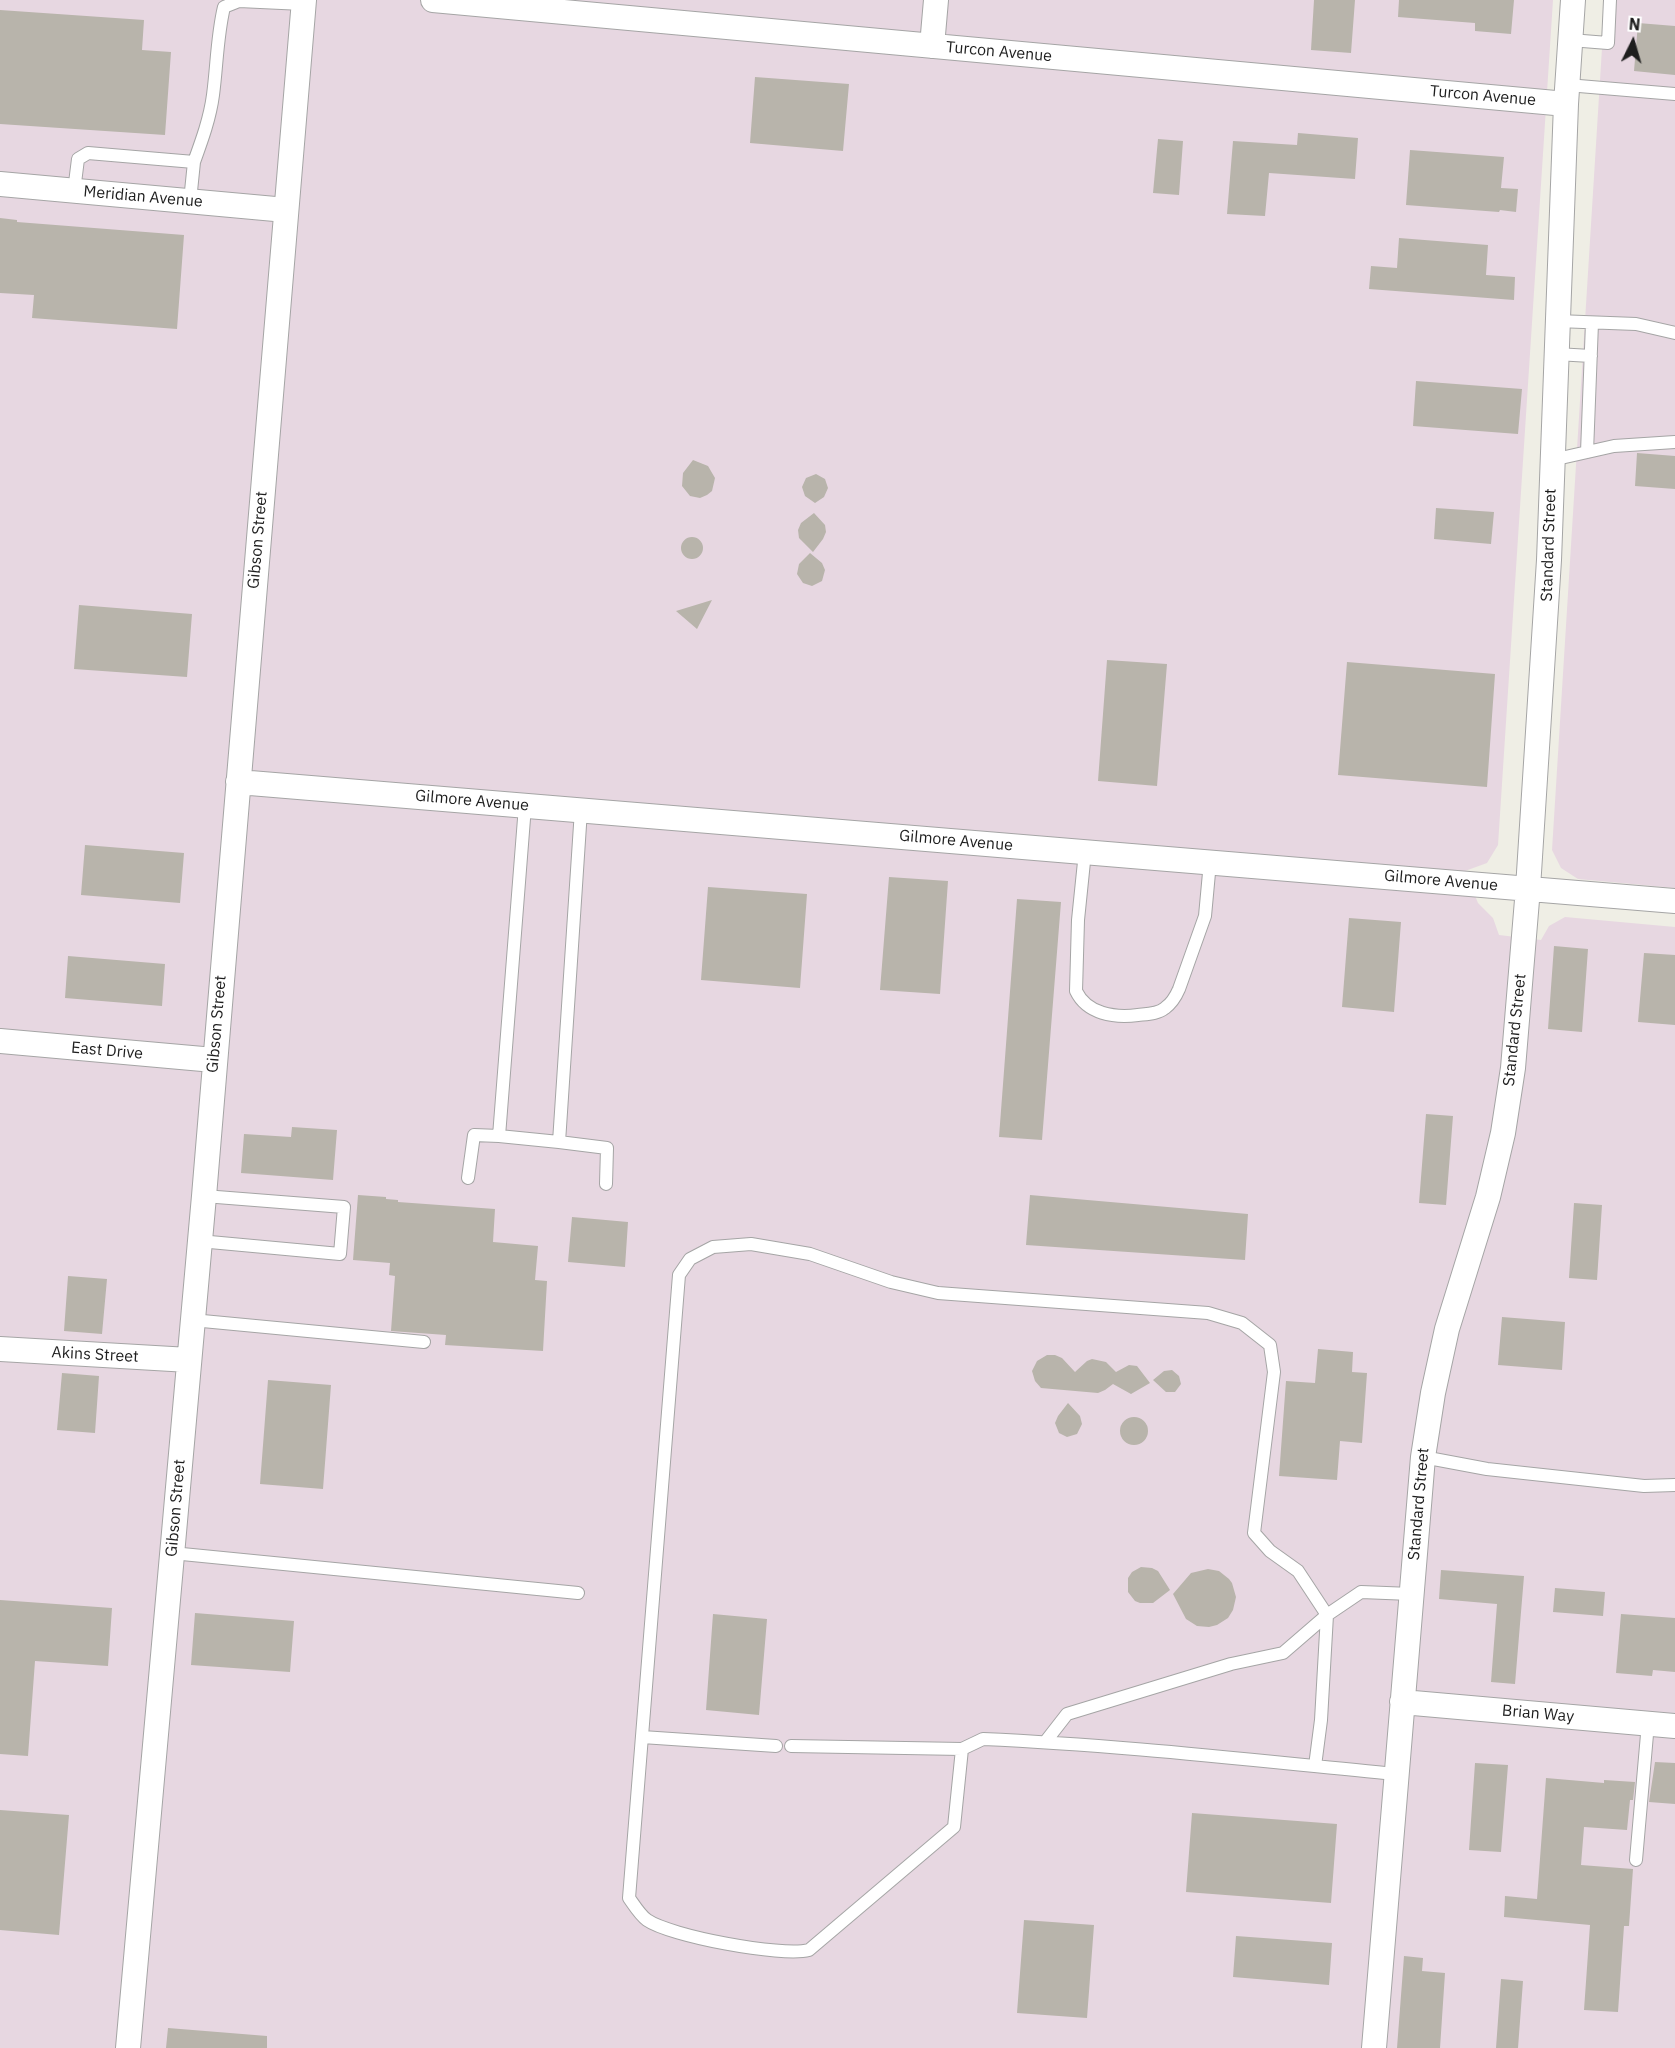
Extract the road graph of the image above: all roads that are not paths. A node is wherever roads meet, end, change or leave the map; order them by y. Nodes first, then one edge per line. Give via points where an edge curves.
1 (433, 0) edge
2 (936, 0) edge
3 (1572, 0) edge
4 (1610, 0) edge
5 (304, 2) edge
6 (1570, 40) junction
7 (932, 46) junction
8 (1675, 94) edge
9 (1566, 95) junction
10 (194, 162) junction
11 (0, 184) edge
12 (74, 191) junction
13 (190, 201) junction
14 (286, 210) junction
15 (1557, 321) junction
16 (1592, 323) junction
17 (1675, 333) edge
18 (1556, 354) junction
19 (1591, 356) junction
20 (1675, 442) edge
21 (1587, 452) junction
22 (1552, 460) junction
23 (238, 782) junction
24 (525, 806) junction
25 (581, 810) junction
26 (1084, 852) junction
27 (1210, 862) junction
28 (1528, 888) junction
29 (1675, 901) edge
30 (0, 1041) edge
31 (214, 1060) junction
32 (499, 1136) junction
33 (559, 1142) junction
34 (468, 1178) dead end
35 (606, 1184) dead end
36 (204, 1196) junction
37 (199, 1240) junction
38 (192, 1320) junction
39 (424, 1342) dead end
40 (0, 1349) edge
41 (189, 1360) junction
42 (1423, 1457) junction
43 (1675, 1485) edge
44 (172, 1553) junction
45 (578, 1593) dead end
46 (1411, 1594) junction
47 (1327, 1615) junction
48 (1402, 1702) junction
49 (1648, 1723) junction
50 (1675, 1726) edge
51 (642, 1737) junction
52 (1046, 1741) junction
53 (776, 1746) dead end
54 (790, 1746) dead end
55 (962, 1749) junction
56 (1315, 1766) junction
57 (1396, 1774) junction
58 (1636, 1860) dead end
59 (128, 2048) edge
60 (1374, 2048) edge

1 - 7 street, Turcon Avenue
2 - 7 street
3 - 6 street, Standard Street
4 - 6 lane via 1608,43
5 - 10 lane via 239,1 224,7 213,96
5 - 14 street, Gibson Street
6 - 9 street, Standard Street
7 - 9 street, Turcon Avenue
8 - 9 lane
9 - 15 street, Standard Street
10 - 12 lane via 88,153 78,159
10 - 13 lane
11 - 12 street, Meridian Avenue
12 - 13 street, Meridian Avenue
13 - 14 street, Meridian Avenue
14 - 23 street, Gibson Street
15 - 16 lane
15 - 18 street, Standard Street
16 - 17 lane via 1636,324
16 - 19 lane
18 - 19 lane
18 - 22 street, Standard Street
19 - 21 lane
20 - 21 lane
21 - 22 lane
22 - 28 street, Standard Street
23 - 24 street, Gilmore Avenue
23 - 31 street, Gibson Street
24 - 25 street, Gilmore Avenue
24 - 32 lane
25 - 26 street, Gilmore Avenue
25 - 33 lane
26 - 27 street, Gilmore Avenue
26 - 27 lane via 1076,991 1090,1008 1125,1016 1152,1014 1173,1000 1205,916
27 - 28 street, Gilmore Avenue
28 - 29 street, Gilmore Avenue
28 - 42 street, Standard Street via 1513,1068 1503,1133 1488,1197 1447,1329
30 - 31 street, East Drive
31 - 36 street, Gibson Street
32 - 33 lane
32 - 34 lane via 474,1135
33 - 35 lane via 607,1148
36 - 37 street, Gibson Street
36 - 37 lane via 344,1208 340,1254
37 - 38 street, Gibson Street
38 - 39 lane
38 - 41 street, Gibson Street
40 - 41 street, Akins Street
41 - 44 street, Gibson Street
42 - 43 lane via 1498,1470 1644,1486
42 - 46 street, Standard Street
44 - 45 lane
44 - 59 street, Gibson Street
46 - 47 lane via 1361,1592
46 - 48 street, Standard Street
47 - 51 lane via 1298,1571 1270,1551 1254,1533 1274,1372 1270,1345 1242,1323 1208,1313 938,1293 891,1282 810,1254 751,1244 713,1246 690,1259 679,1275
47 - 52 lane via 1283,1653 1231,1664 1067,1714
47 - 56 lane
48 - 49 street, Brian Way
48 - 57 street, Standard Street
49 - 50 street, Brian Way
49 - 58 lane
51 - 53 lane
51 - 55 lane via 629,1898 646,1920 679,1932 746,1947 798,1953 808,1950 954,1827
52 - 55 lane via 983,1738
52 - 56 lane
54 - 55 lane
56 - 57 lane
57 - 60 street, Standard Street

